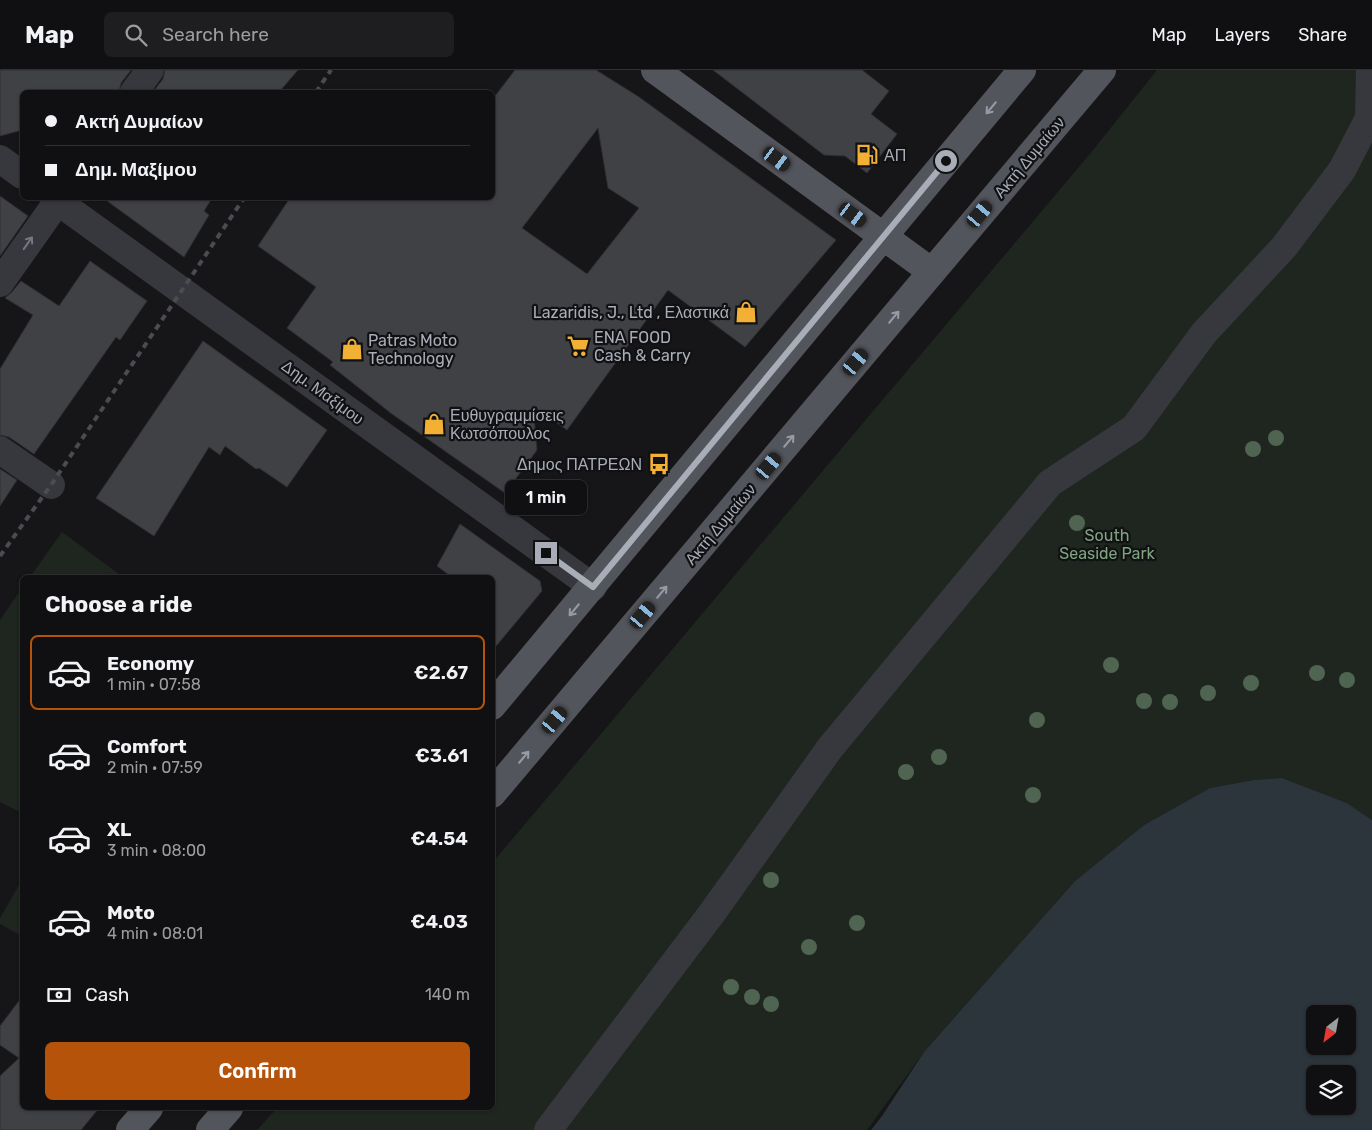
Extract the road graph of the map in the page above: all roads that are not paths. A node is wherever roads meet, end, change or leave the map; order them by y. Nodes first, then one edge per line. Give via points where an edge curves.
1 (150, 70) edge
2 (655, 70) edge
3 (1022, 70) edge
4 (1102, 70) edge
5 (1370, 70) edge
6 (135, 90) edge
7 (0, 159) edge
8 (20, 174) edge
9 (56, 200) edge
10 (58, 200) edge
11 (884, 237) junction
12 (932, 272) junction
13 (0, 283) edge
14 (0, 450) edge
15 (51, 485) dead end
16 (593, 587) junction
17 (495, 702) edge
18 (495, 790) edge
19 (147, 1110) edge
20 (227, 1110) edge
21 (130, 1130) edge
22 (210, 1130) edge
23 (548, 1130) edge

1 - 6 street
2 - 11 main road
3 -> 11 main road
4 - 12 main road, Ακτή Δυμαίων
5 - 23 street via 1369,118 1342,170 1284,247 1204,333 1134,428 1050,483 830,748 712,913
7 - 8 street
13 -> 9 street
10 - 16 street, Δημ. Μαξίμου
11 - 12 main road
11 - 16 main road
18 -> 12 main road, Ακτή Δυμαίων
14 - 15 street
16 -> 17 main road
19 - 21 main road
20 - 22 main road

